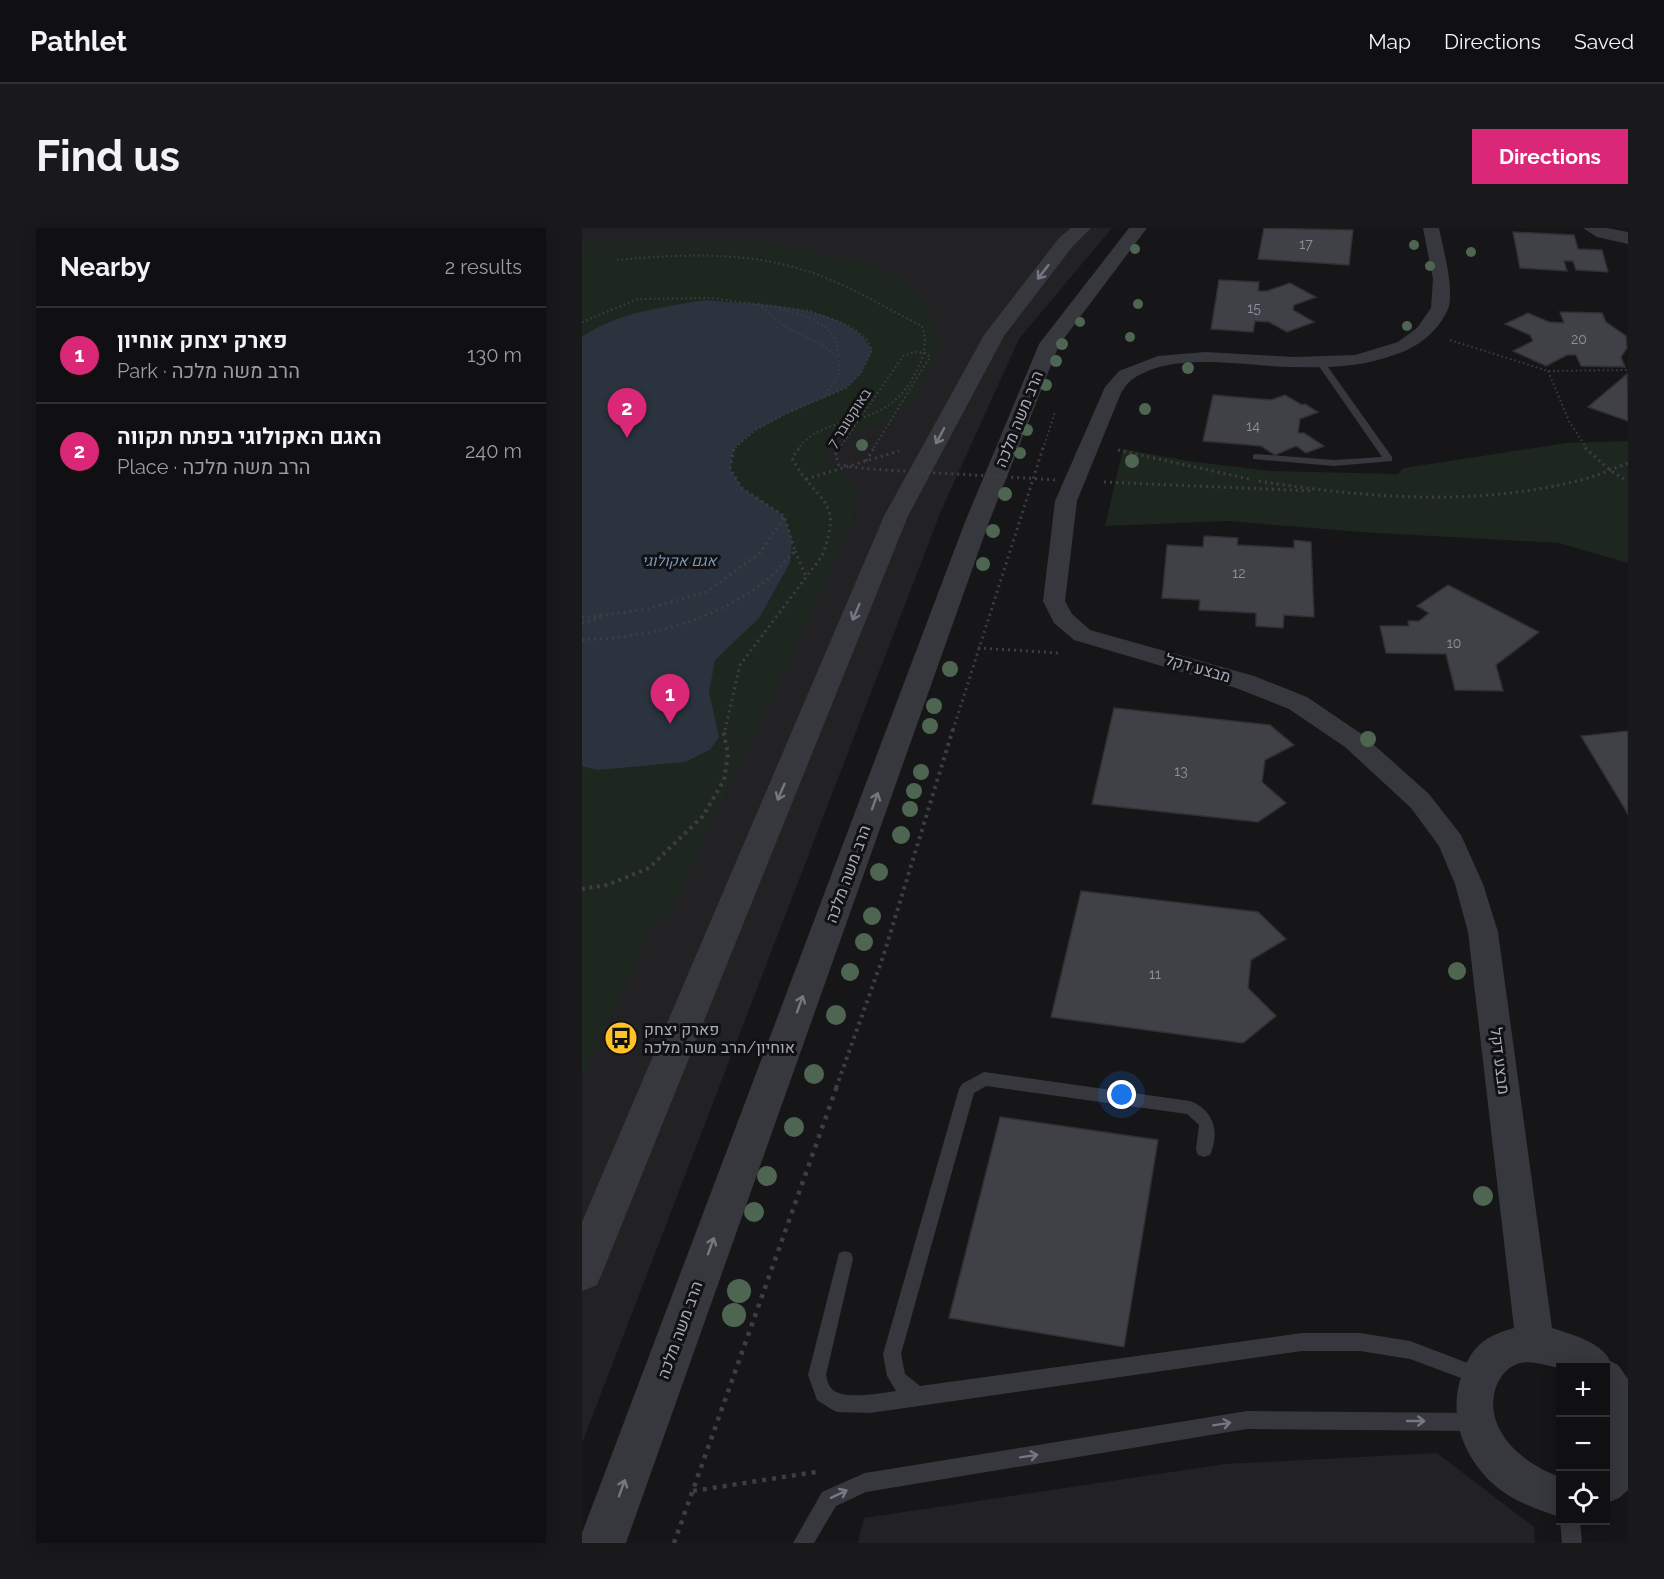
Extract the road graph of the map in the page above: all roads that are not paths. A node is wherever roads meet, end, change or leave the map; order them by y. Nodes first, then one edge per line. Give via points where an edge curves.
1 (1082, 228) edge
2 (1138, 228) edge
3 (1431, 228) edge
4 (1592, 228) edge
5 (1628, 238) edge
6 (1320, 362) junction
7 (1256, 457) dead end
8 (1204, 1150) dead end
9 (845, 1259) dead end
10 (582, 1271) edge
11 (1535, 1343) junction
12 (1588, 1363) edge
13 (1480, 1376) junction
14 (1610, 1380) edge
15 (1610, 1385) edge
16 (1628, 1387) edge
17 (921, 1397) junction
18 (1477, 1422) junction
19 (1628, 1427) edge
20 (1628, 1437) edge
21 (1616, 1478) edge
22 (1556, 1496) edge
23 (1570, 1525) edge
24 (804, 1541) edge
25 (602, 1543) edge
26 (1572, 1543) edge

1 -> 10 street via 1066,242 994,335 897,516
25 -> 2 street, הרב משה מלכה via 977,522 1049,344
3 - 6 street, מבצע דקל via 1441,279 1440,308 1423,332 1404,346 1378,356
4 - 5 street
6 - 7 lane via 1389,459 1334,463
6 - 11 street, מבצע דקל via 1205,357 1158,361 1126,375 1112,391 1067,480 1054,601 1062,618 1082,635 1245,682 1298,703 1354,741 1420,801 1451,842 1483,932
8 - 17 lane via 1207,1126 1203,1115 1190,1108 984,1079 967,1089 892,1354 895,1376
9 - 17 lane via 817,1375 824,1394 837,1403 870,1404
11 - 12 street via 1560,1347
11 - 13 street via 1512,1347 1492,1358
13 - 17 lane via 1410,1350 1360,1342 1302,1342
13 - 18 street via 1474,1398
14 - 16 street
15 - 19 street
18 - 22 street via 1486,1447 1503,1468 1526,1485
24 -> 18 lane via 830,1499 865,1483 1247,1420
20 - 21 street via 1627,1454
23 - 26 lane

